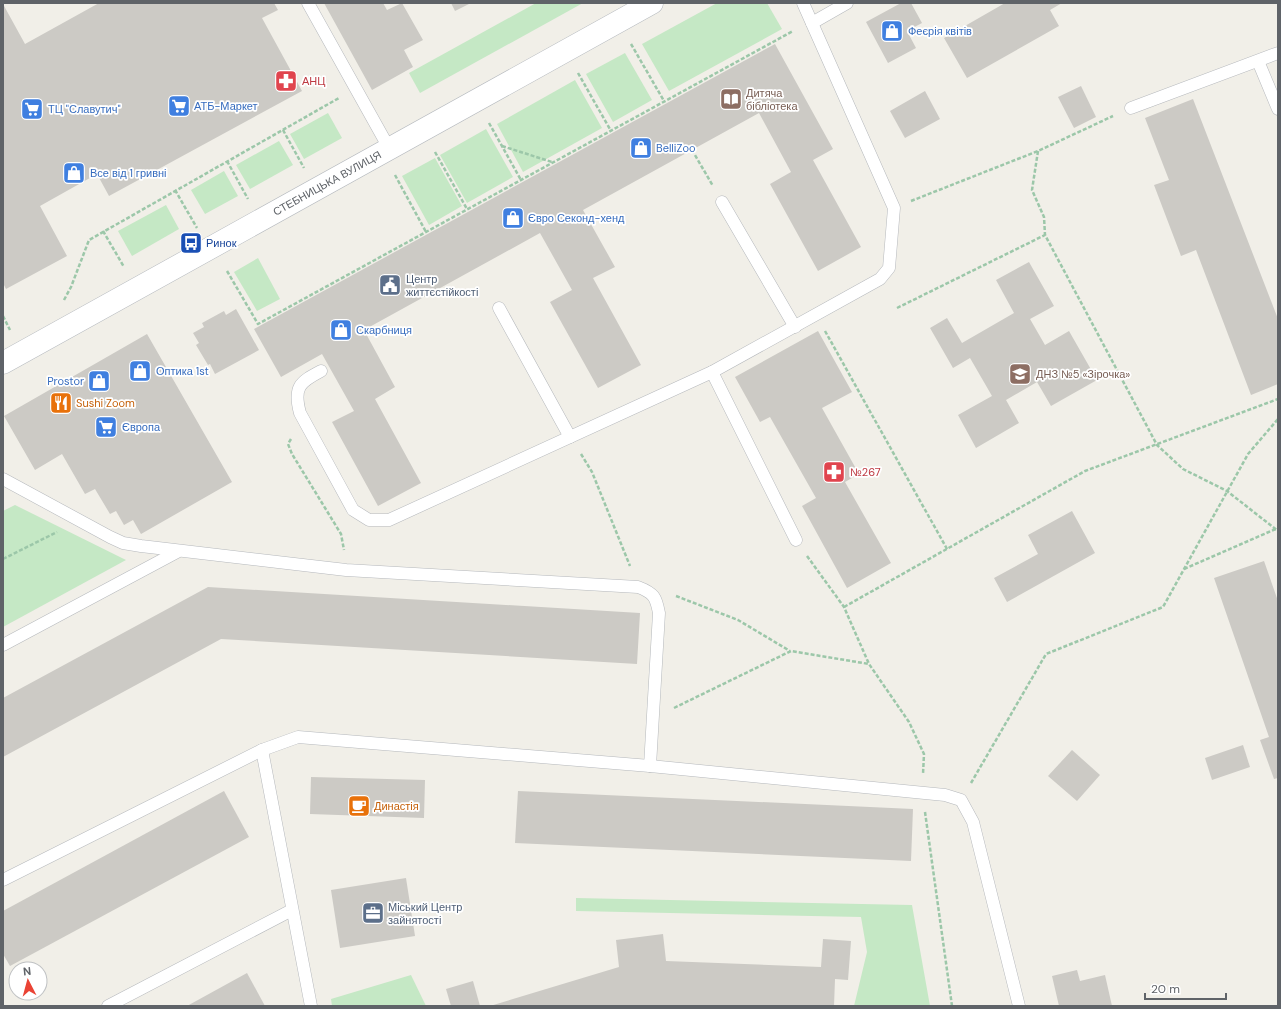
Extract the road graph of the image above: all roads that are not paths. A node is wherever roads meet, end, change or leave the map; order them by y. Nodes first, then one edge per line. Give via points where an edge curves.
1 (308, 3) edge
2 (652, 3) edge
3 (803, 3) edge
4 (847, 3) edge
5 (812, 23) junction
6 (1278, 54) edge
7 (1258, 61) junction
8 (1131, 108) road end
9 (1278, 109) edge
10 (389, 148) junction
11 (722, 202) road end
12 (499, 308) dead end
13 (794, 327) junction
14 (3, 363) edge
15 (321, 371) dead end
16 (712, 372) junction
17 (570, 437) junction
18 (3, 479) edge
19 (796, 540) road end
20 (178, 552) junction
21 (3, 645) edge
22 (262, 750) junction
23 (650, 766) junction
24 (3, 880) edge
25 (292, 910) junction
26 (108, 1006) edge
27 (311, 1006) edge
28 (1019, 1006) edge

1 - 10 lane
2 - 10 street, СТЕБНИЦЬКА ВУЛИЦЯ
3 - 5 lane
4 - 5 lane
5 - 13 lane via 894,208 890,261 885,274
6 - 7 lane
7 - 8 lane
7 - 9 lane
10 - 14 street, СТЕБНИЦЬКА ВУЛИЦЯ
11 - 13 lane
12 - 17 lane
13 - 16 lane
15 - 17 lane via 299,385 297,402 305,422 353,510 363,518 375,521 389,520
16 - 17 lane
16 - 19 lane
18 - 20 lane via 122,543
20 - 21 lane
20 - 23 lane via 346,570 638,587 650,591 657,602 659,613
22 - 23 lane via 298,737
22 - 24 lane
22 - 25 lane
23 - 28 lane via 945,795 961,800 973,822
25 - 26 lane
25 - 27 lane

